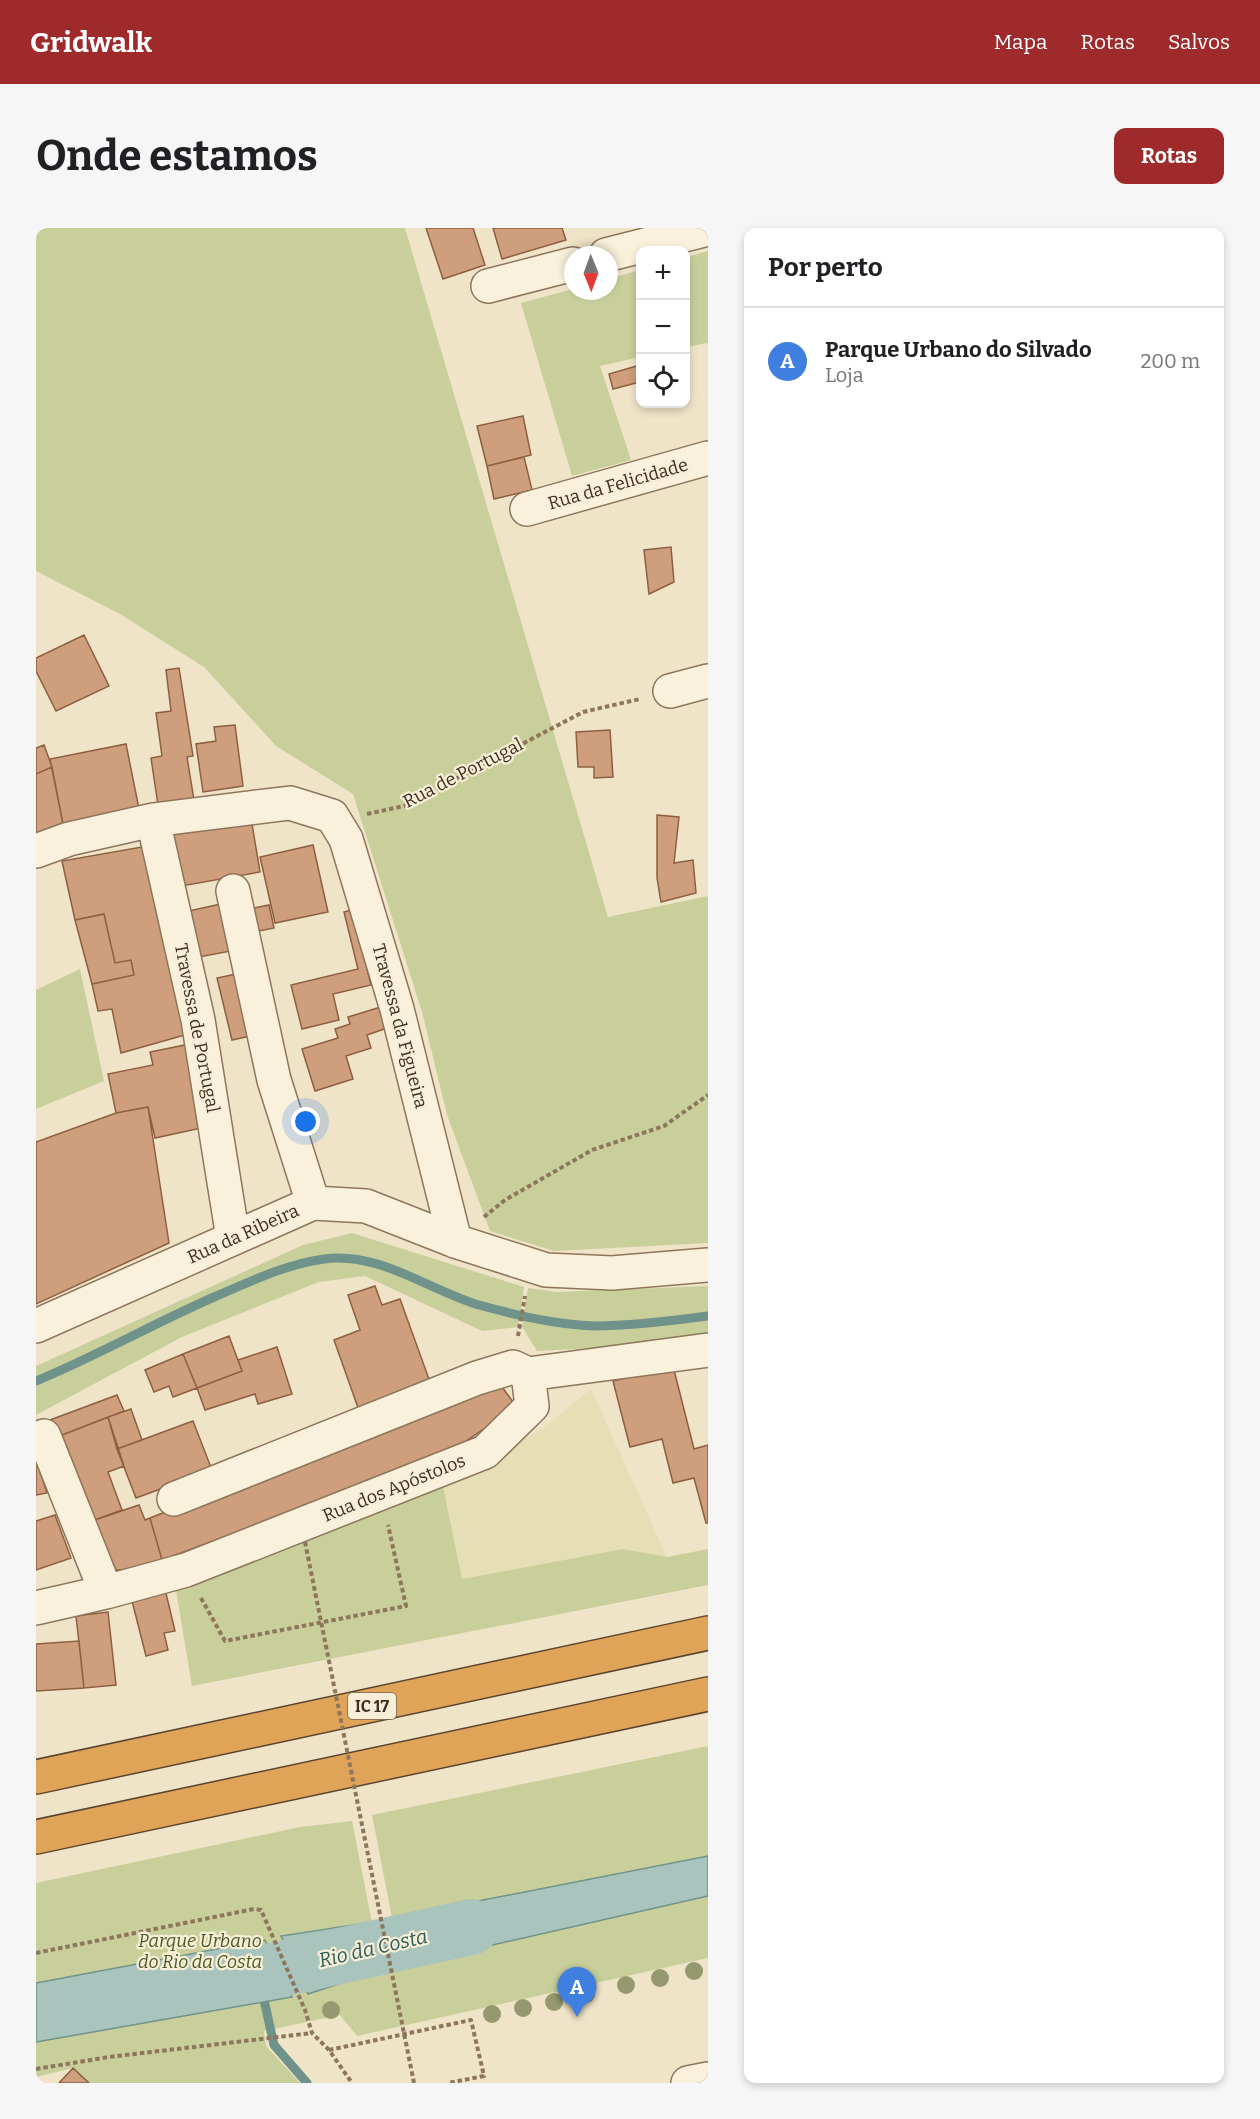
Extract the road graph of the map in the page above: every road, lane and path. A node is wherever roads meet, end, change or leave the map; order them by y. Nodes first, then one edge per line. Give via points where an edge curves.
1 (708, 228) edge
2 (618, 252) edge
3 (564, 266) edge
4 (488, 286) dead end
5 (708, 458) edge
6 (528, 509) dead end
7 (708, 681) edge
8 (670, 692) joint
9 (332, 816) junction
10 (153, 820) junction
11 (36, 851) edge
12 (233, 891) dead end
13 (708, 1095) edge
14 (313, 1203) junction
15 (233, 1238) junction
16 (455, 1241) junction
17 (708, 1265) edge
18 (526, 1287) dead end
19 (36, 1326) edge
20 (518, 1335) dead end
21 (708, 1350) edge
22 (528, 1374) junction
23 (44, 1436) dead end
24 (174, 1499) dead end
25 (379, 1527) dead end
26 (316, 1540) dead end
27 (186, 1570) junction
28 (106, 1592) junction
29 (36, 1608) edge
30 (708, 1634) edge
31 (708, 1694) edge
32 (36, 1777) edge
33 (36, 1837) edge
34 (36, 1953) edge
35 (312, 2033) junction
36 (329, 2050) junction
37 (36, 2069) edge
38 (708, 2079) edge
39 (352, 2083) edge
40 (414, 2083) edge
41 (448, 2083) edge
42 (688, 2083) edge

1 - 2 street
3 - 4 street
5 - 6 street, Rua da Felicidade
7 - 8 street
8 - 9 path, Rua de Portugal via 583,712 404,806
9 - 10 street via 290,803
9 - 16 street, Travessa da Figueira via 346,839 397,1009
10 - 11 street via 69,839
10 - 15 street, Travessa de Portugal via 198,1020
12 - 14 street via 274,1080
13 - 16 path via 664,1126 592,1150 505,1200
14 - 15 street, Rua da Ribeira
14 - 16 street, Rua da Ribeira via 366,1206
15 - 19 street, Rua da Ribeira
16 - 17 street, Rua da Ribeira via 529,1266 566,1272 612,1273
18 - 20 path
21 - 22 street
22 - 24 street via 513,1367 477,1378
22 - 27 street, Rua dos Apóstolos via 532,1406 485,1452
23 - 28 street
25 - 27 path via 389,1525 406,1606 225,1641
26 - 40 path, bridge via 305,1542
27 - 28 street, Rua dos Apóstolos
28 - 29 street, Rua dos Apóstolos
30 - 32 highway, IC 17
31 - 33 highway
34 - 35 path via 261,1910
35 - 36 path
35 - 37 path
36 - 39 path
36 - 41 path via 471,2020 484,2076
38 - 42 street

